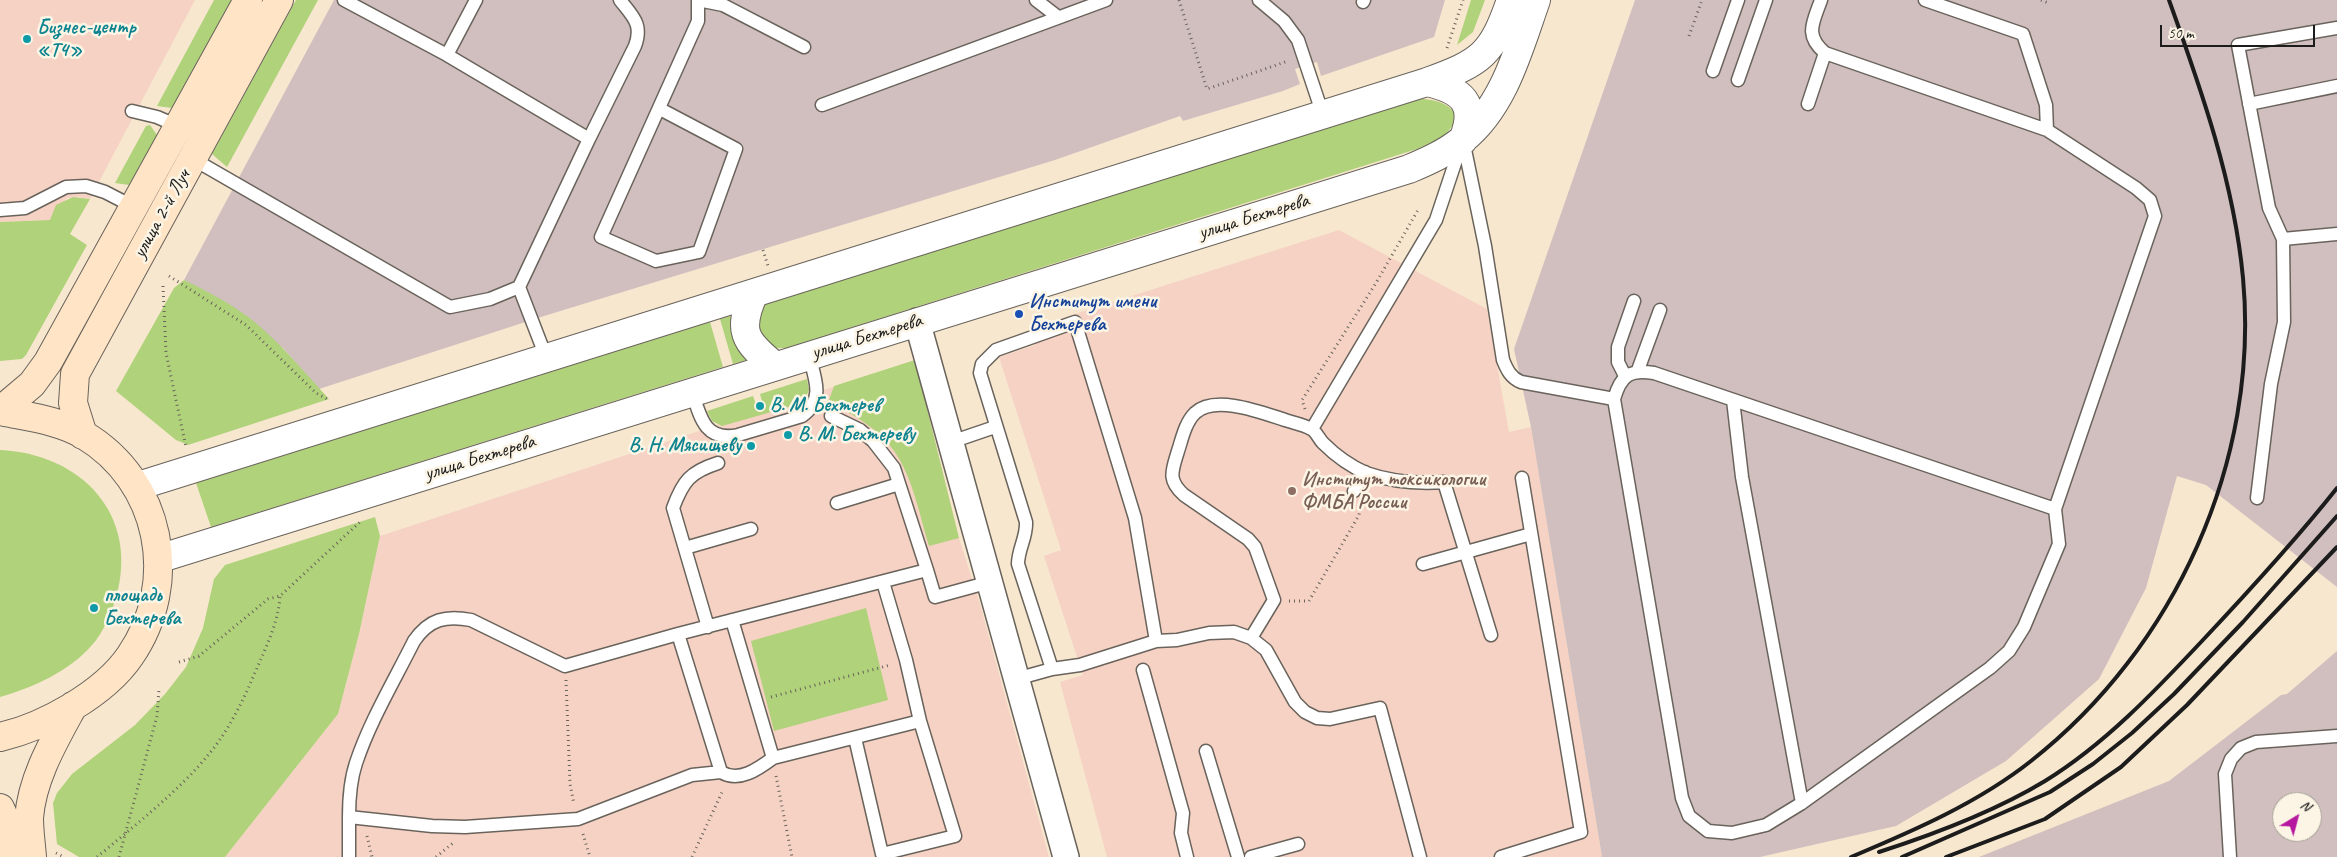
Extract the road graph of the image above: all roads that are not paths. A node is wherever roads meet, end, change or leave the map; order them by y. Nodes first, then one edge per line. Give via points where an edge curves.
1 (248, 0) edge
2 (279, 0) edge
3 (344, 0) edge
4 (476, 0) edge
5 (620, 0) edge
6 (698, 0) edge
7 (1036, 0) edge
8 (1106, 0) edge
9 (1259, 0) edge
10 (1511, 0) edge
11 (1536, 0) edge
12 (1738, 0) edge
13 (1766, 0) edge
14 (1821, 0) edge
15 (1925, 0) edge
16 (1058, 17) junction
17 (2337, 28) edge
18 (1510, 38) junction
19 (804, 47) dead end
20 (1825, 53) junction
21 (446, 55) junction
22 (1713, 71) dead end
23 (1738, 80) dead end
24 (1427, 82) junction
25 (2337, 86) edge
26 (1808, 104) dead end
27 (2249, 104) junction
28 (822, 105) dead end
29 (660, 109) junction
30 (132, 111) dead end
31 (1323, 115) junction
32 (178, 126) junction
33 (2047, 130) junction
34 (589, 139) junction
35 (1463, 140) junction
36 (192, 158) junction
37 (134, 207) junction
38 (0, 210) edge
39 (2337, 234) edge
40 (2283, 239) junction
41 (519, 287) junction
42 (754, 293) junction
43 (1634, 301) dead end
44 (1660, 310) dead end
45 (917, 322) junction
46 (809, 356) junction
47 (546, 358) junction
48 (776, 366) junction
49 (1638, 370) junction
50 (1625, 376) junction
51 (692, 392) junction
52 (1614, 399) junction
53 (1734, 400) junction
54 (0, 411) edge
55 (831, 416) dead end
56 (995, 427) junction
57 (1312, 429) junction
58 (83, 434) junction
59 (950, 442) junction
60 (718, 463) dead end
61 (1365, 472) junction
62 (1522, 478) dead end
63 (899, 484) junction
64 (138, 486) junction
65 (1354, 491) road end
66 (2257, 498) dead end
67 (837, 503) dead end
68 (2055, 509) junction
69 (751, 529) dead end
70 (1531, 534) junction
71 (685, 548) junction
72 (1466, 552) junction
73 (158, 559) junction
74 (1423, 564) dead end
75 (927, 570) junction
76 (883, 582) junction
77 (990, 582) junction
78 (732, 620) junction
79 (708, 627) junction
80 (678, 634) junction
81 (1491, 636) dead end
82 (1251, 638) junction
83 (1156, 641) junction
84 (1052, 669) junction
85 (1143, 670) dead end
86 (1016, 679) junction
87 (73, 706) junction
88 (920, 721) junction
89 (0, 736) edge
90 (2337, 736) edge
91 (854, 738) junction
92 (1206, 751) dead end
93 (773, 758) junction
94 (725, 774) junction
95 (1802, 803) junction
96 (0, 808) edge
97 (348, 817) junction
98 (1298, 844) dead end
99 (8, 857) edge
100 (32, 857) edge
101 (349, 857) edge
102 (1066, 857) edge
103 (1187, 857) edge
104 (1238, 857) edge
105 (1252, 857) edge
106 (1420, 857) edge
107 (1501, 857) edge
108 (2230, 857) edge

1 - 32 main road, улица 2-й Луч
2 - 36 main road, улица 2-й Луч
3 - 21 lane
4 - 21 lane
5 - 34 lane via 637,22 640,34
6 - 19 lane via 724,5
6 - 29 lane via 698,21
7 - 16 lane
8 - 16 lane
9 - 31 lane via 1284,21 1298,40
10 - 18 street
11 - 18 street
12 - 22 lane
13 - 23 lane
14 - 20 lane via 1811,30 1814,44
15 - 33 lane via 2023,34 2046,105
16 - 28 lane
17 - 27 lane via 2238,45
18 - 24 street via 1463,68
18 - 35 street, улица Бехтерева via 1497,97
20 - 26 lane
20 - 33 lane
21 - 34 lane
24 - 31 street
24 - 35 street via 1456,92 1466,101 1469,114
25 - 27 lane
27 - 40 lane via 2269,208
29 - 29 lane via 601,237 656,261 699,252 736,149
30 - 32 lane
31 - 42 street
32 - 37 main road, улица 2-й Луч
33 - 68 lane via 2136,188 2150,200 2155,216
34 - 41 lane
35 - 45 street, улица Бехтерева via 1437,157 1409,169
35 - 52 lane via 1507,370 1521,382
35 - 57 lane via 1436,220
36 - 41 lane via 450,307 490,299
36 - 58 main road, улица 2-й Луч via 75,374 73,403
37 - 38 lane via 86,186 66,187 25,208
37 - 54 main road, улица 2-й Луч via 48,362 32,384
39 - 40 lane
40 - 66 lane via 2284,322 2271,384
41 - 47 lane
42 - 47 street
42 - 48 street via 745,313 745,336 752,347
43 - 50 lane via 1618,347 1618,362
44 - 49 lane
45 - 46 street, улица Бехтерева
45 - 59 street
46 - 48 street, улица Бехтерева
46 - 51 lane via 816,401 802,416 738,435 718,436 703,422
47 - 64 street
48 - 51 street, улица Бехтерева
49 - 50 lane
49 - 53 lane
50 - 52 lane
51 - 73 street, улица Бехтерева
52 - 95 lane via 1682,798 1689,816 1708,831 1732,833 1766,825
53 - 68 lane
53 - 95 lane via 1742,478
54 - 58 main road via 50,421
55 - 63 lane via 860,430 873,441 894,468
56 - 59 lane
56 - 83 lane via 980,373 988,356 996,350 1075,322 1135,518
56 - 84 lane via 1026,522 1027,532 1018,552 1018,564
57 - 61 lane via 1342,460
57 - 82 lane via 1254,410 1229,406 1203,408 1188,422 1173,468 1175,487 1255,547 1274,600
58 - 64 main road via 120,463
59 - 77 street
60 - 71 lane via 699,469 688,479 673,508
61 - 65 lane
61 - 72 lane via 1418,484 1444,482
62 - 70 lane
63 - 67 lane
63 - 75 lane
64 - 73 main road via 153,520
68 - 95 lane via 2059,544 2024,627 2008,651 1990,668
69 - 71 lane
70 - 72 lane
70 - 107 lane via 1581,832
71 - 79 lane
72 - 74 lane
72 - 81 lane
73 - 87 main road via 155,598 144,631 130,656 114,676
75 - 76 lane
75 - 77 lane via 935,597
76 - 78 lane
76 - 88 lane
77 - 86 street
78 - 79 lane
78 - 93 lane
79 - 80 lane
80 - 94 lane
80 - 97 lane via 565,666 471,620 444,618 431,622 414,641 367,737 350,789
82 - 83 lane via 1234,632
82 - 106 lane via 1266,650 1305,712 1317,718 1330,719 1380,708
83 - 84 lane via 1080,665
84 - 86 lane
85 - 103 lane via 1183,812 1181,834
86 - 102 street
87 - 89 main road via 14,734
87 - 100 main road via 36,783 29,818
88 - 91 lane
88 - 91 lane via 955,836 882,854
90 - 108 lane via 2256,742 2241,748 2231,759 2226,774
91 - 93 lane
92 - 104 lane
93 - 94 lane via 738,777
94 - 97 lane via 692,775 578,819 464,827
96 - 99 main road via 5,819
97 - 101 lane
98 - 105 lane

